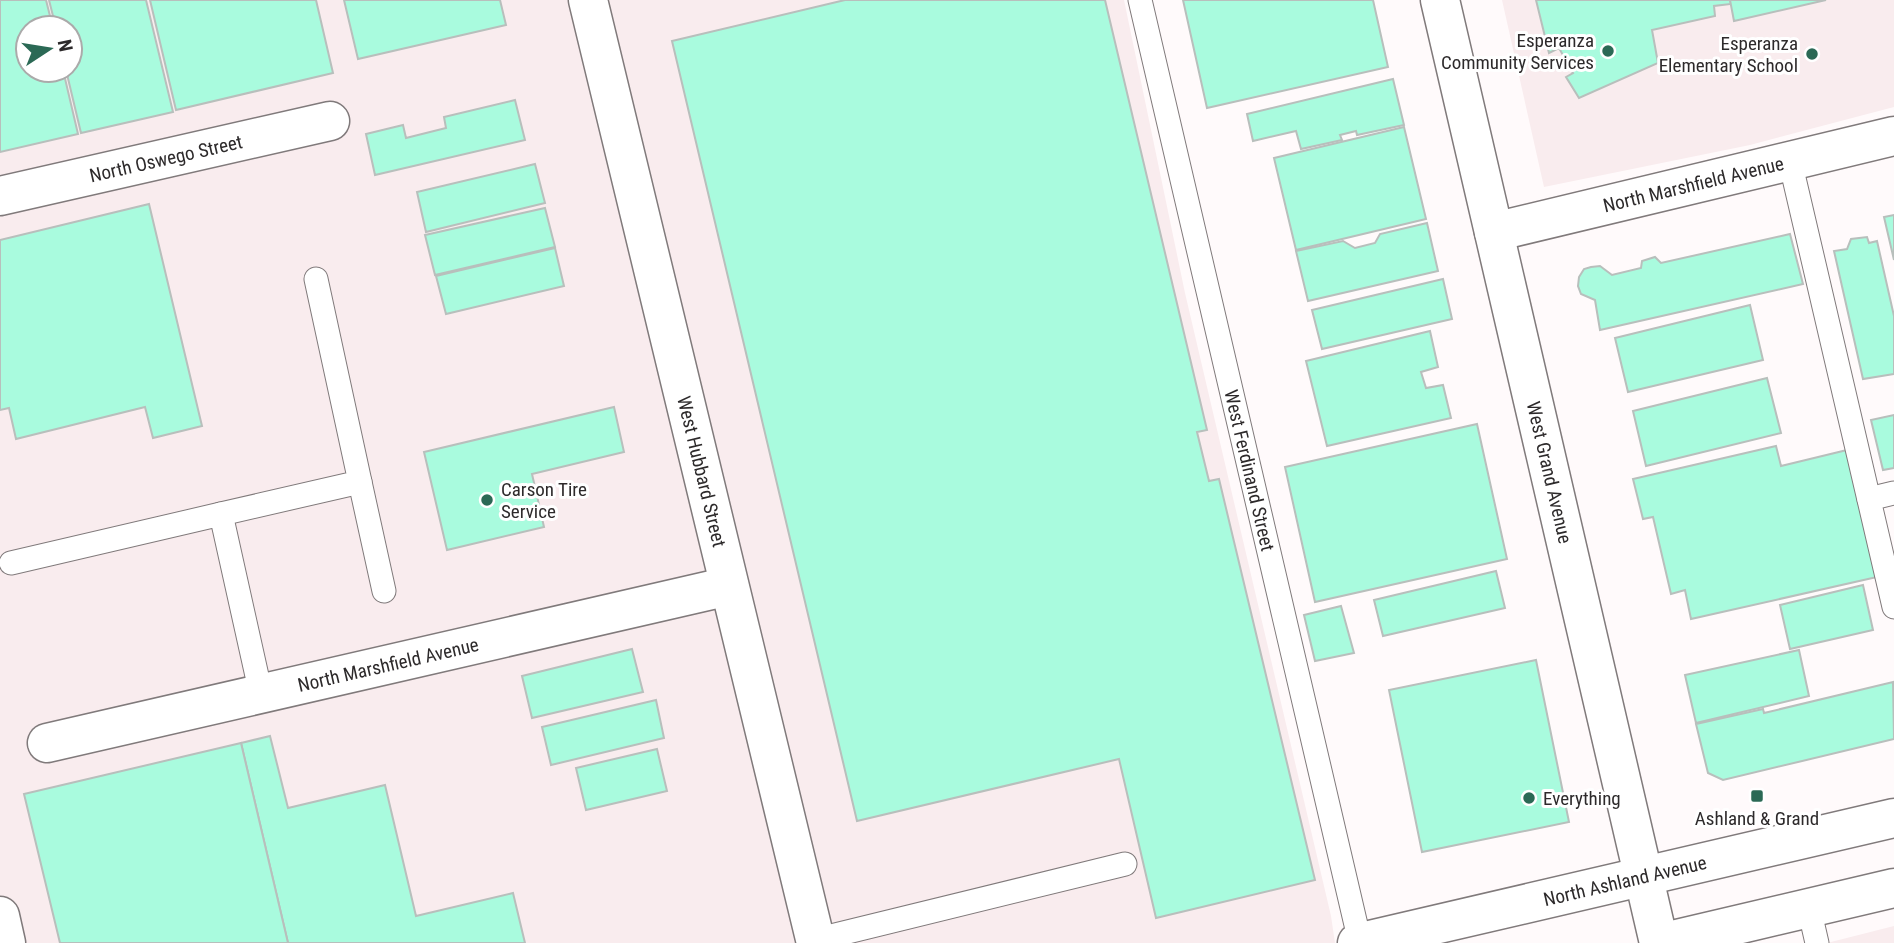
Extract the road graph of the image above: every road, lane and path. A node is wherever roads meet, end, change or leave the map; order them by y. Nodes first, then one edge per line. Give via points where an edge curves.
1 (588, 0) edge
2 (1140, 0) edge
3 (1440, 0) edge
4 (330, 121) dead end
5 (1894, 136) edge
6 (1790, 161) junction
7 (0, 195) edge
8 (1494, 232) junction
9 (316, 279) dead end
10 (360, 482) junction
11 (1894, 494) edge
12 (1869, 499) junction
13 (221, 514) junction
14 (11, 563) dead end
15 (729, 586) junction
16 (384, 591) dead end
17 (1894, 607) edge
18 (261, 694) junction
19 (47, 743) dead end
20 (1894, 818) edge
21 (1125, 864) dead end
22 (1643, 877) junction
23 (1894, 888) edge
24 (0, 916) edge
25 (1813, 925) edge
26 (815, 941) edge
27 (6, 943) edge
28 (1358, 943) edge
29 (1659, 943) edge

1 - 15 street, West Hubbard Street
2 - 28 lane, West Ferdinand Street
3 - 8 street, West Grand Avenue
4 - 7 street, North Oswego Street
5 - 6 street, North Marshfield Avenue
6 - 8 street, North Marshfield Avenue
6 - 12 lane
8 - 22 street, West Grand Avenue
9 - 10 lane
10 - 13 lane
10 - 16 lane
11 - 12 lane
12 - 17 lane
13 - 14 lane
13 - 18 lane
15 - 18 street, North Marshfield Avenue
15 - 26 street, West Hubbard Street
18 - 19 street, North Marshfield Avenue
20 - 22 street, North Ashland Avenue
21 - 26 lane
22 - 28 street, North Ashland Avenue
22 - 29 street, West Grand Avenue
23 - 25 street
24 - 27 street
25 - 29 street

